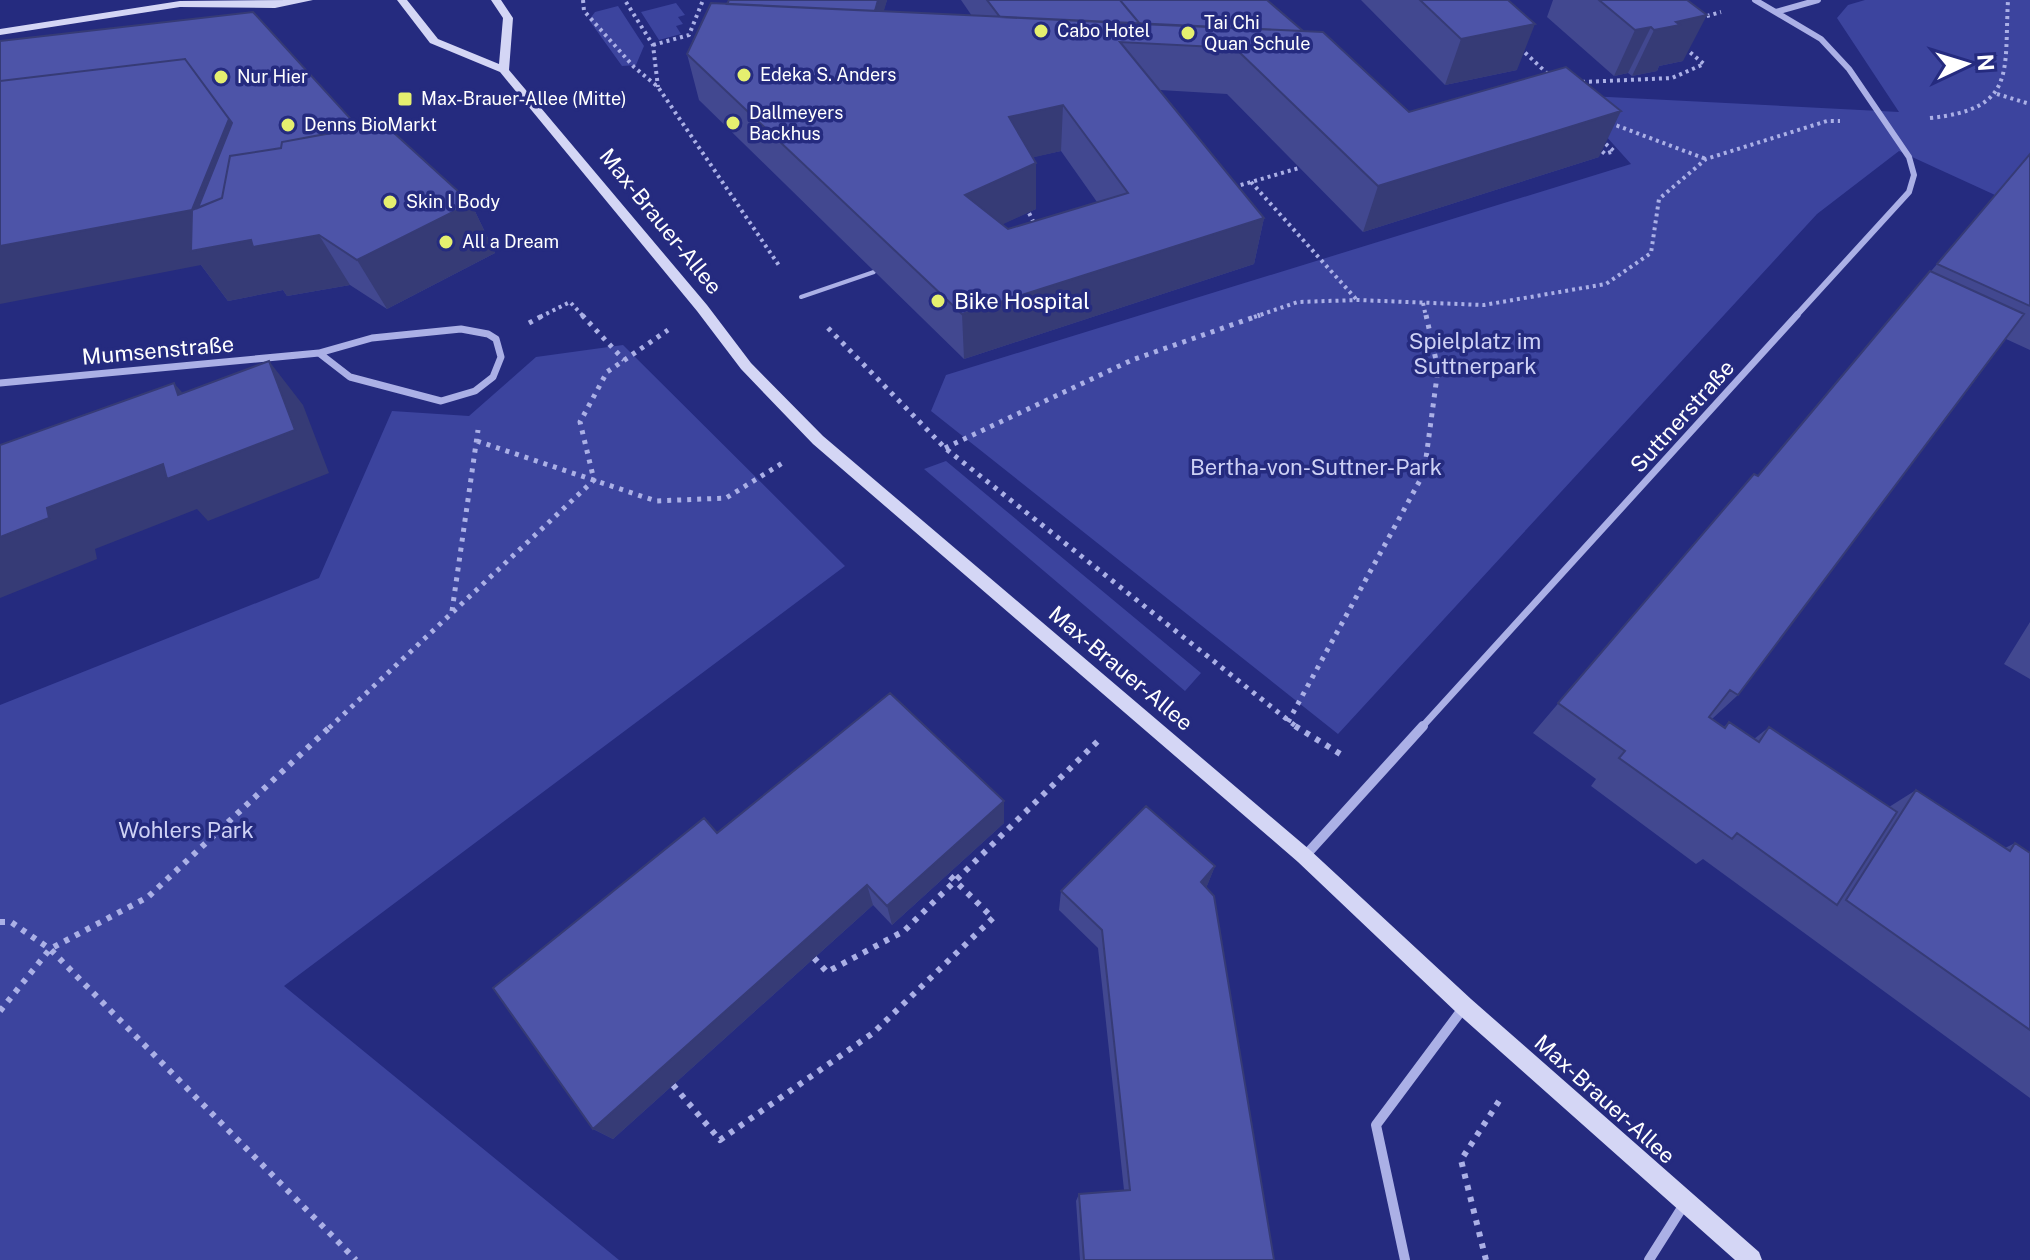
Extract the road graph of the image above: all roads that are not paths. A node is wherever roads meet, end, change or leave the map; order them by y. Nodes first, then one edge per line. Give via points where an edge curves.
1 (192, 0) edge
2 (308, 0) edge
3 (402, 0) edge
4 (496, 0) edge
5 (1818, 0) edge
6 (1757, 1) edge
7 (180, 4) junction
8 (1776, 12) junction
9 (0, 32) edge
10 (504, 70) junction
11 (874, 272) edge
12 (801, 297) road end
13 (319, 353) junction
14 (0, 383) edge
15 (1304, 856) junction
16 (1464, 1006) junction
17 (1685, 1203) junction
18 (1405, 1260) edge
19 (1649, 1260) edge
20 (1751, 1260) edge

1 - 7 main road
2 - 7 main road
3 - 10 main road, Max-Brauer-Allee via 434,41
4 - 10 main road via 508,18
5 - 8 street
6 - 8 street, Suttnerstraße
7 - 9 main road
8 - 15 street, Suttnerstraße via 1844,61 1913,166 1909,192
10 - 15 main road, Max-Brauer-Allee via 746,366 818,440
11 - 12 lane
13 - 13 street, Mumsenstraße via 372,338 461,329 496,339 500,363 485,384 461,397 429,400 350,377
13 - 14 street, Mumsenstraße
15 - 16 main road, Max-Brauer-Allee
16 - 17 main road, Max-Brauer-Allee
16 - 18 street via 1376,1125
17 - 19 street
17 - 20 main road, Max-Brauer-Allee

